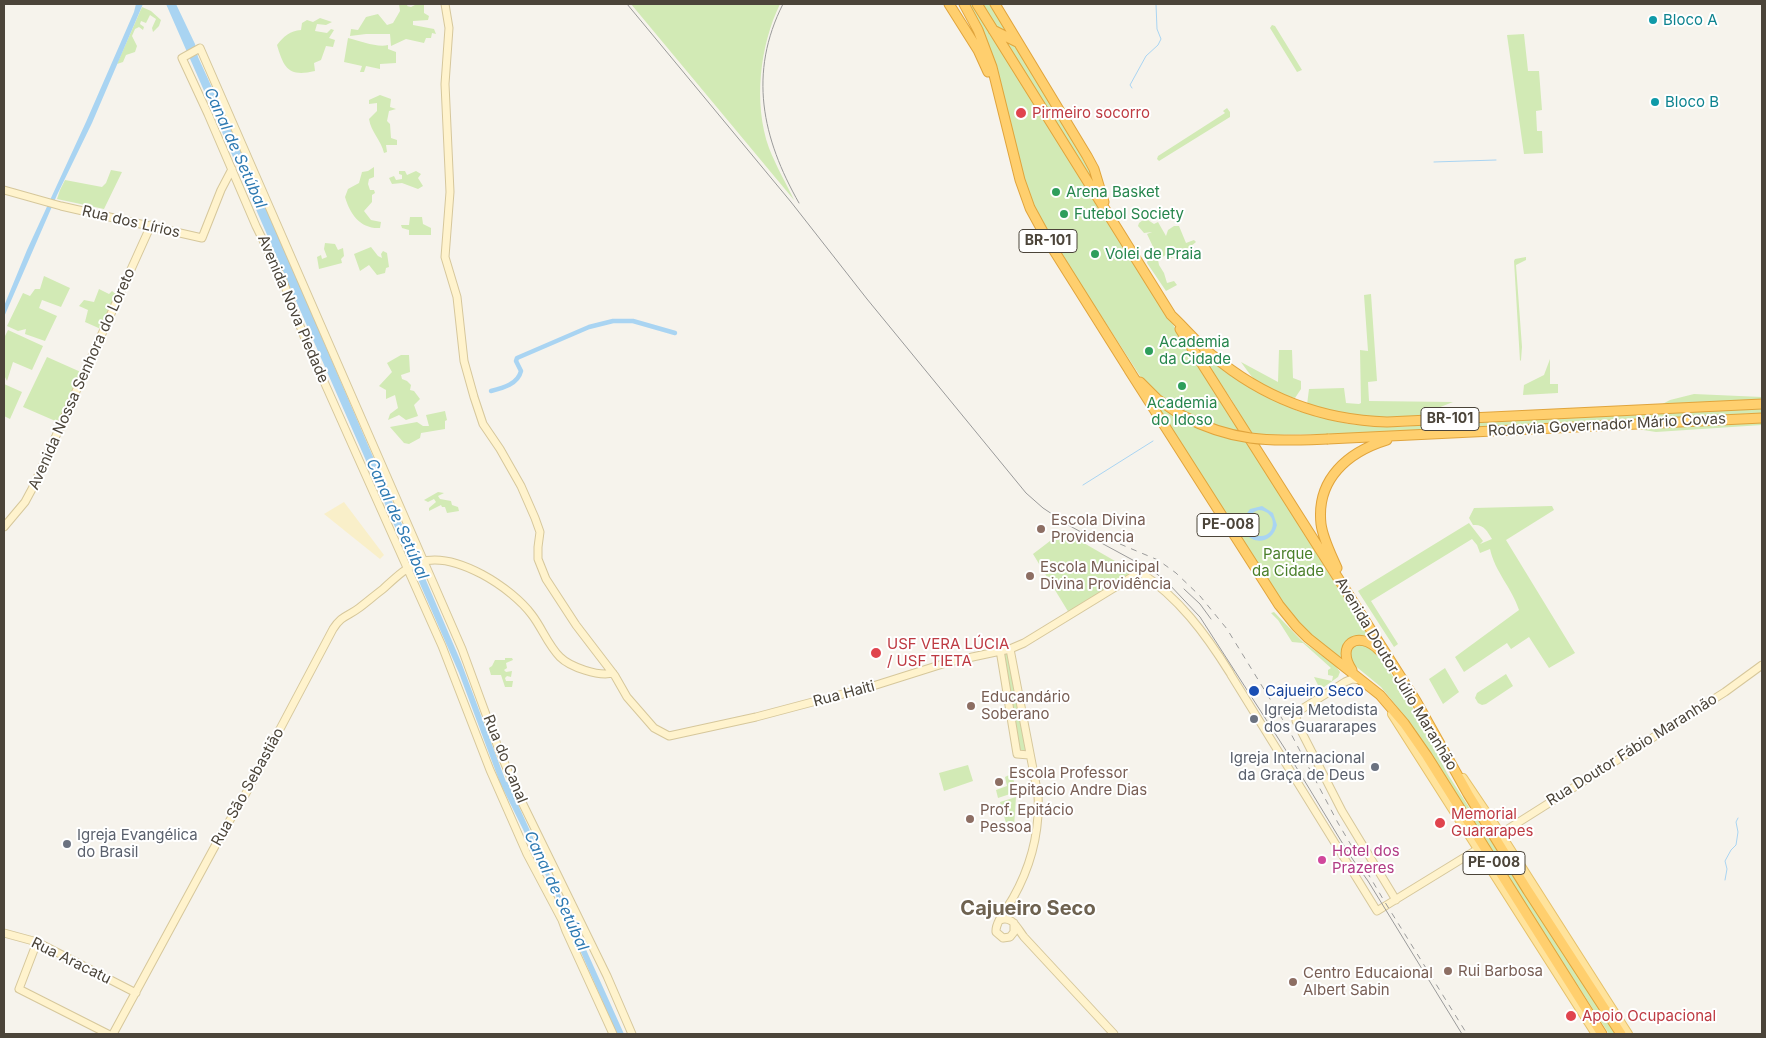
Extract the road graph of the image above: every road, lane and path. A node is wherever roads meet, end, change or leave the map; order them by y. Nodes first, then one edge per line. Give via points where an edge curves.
1 (445, 4) edge
2 (949, 4) edge
3 (964, 4) edge
4 (977, 4) edge
5 (995, 4) edge
6 (993, 30) junction
7 (1017, 42) junction
8 (1000, 97) junction
9 (232, 169) junction
10 (4, 190) edge
11 (1107, 214) junction
12 (151, 225) junction
13 (1171, 315) junction
14 (1129, 370) junction
15 (1762, 404) edge
16 (1762, 418) edge
17 (1411, 435) junction
18 (4, 527) edge
19 (421, 562) junction
20 (409, 568) junction
21 (1346, 591) junction
22 (1010, 649) junction
23 (1000, 650) junction
24 (1389, 662) junction
25 (1762, 665) edge
26 (1356, 674) junction
27 (614, 675) junction
28 (1364, 681) junction
29 (1380, 695) junction
30 (1445, 752) junction
31 (1030, 755) junction
32 (1500, 834) junction
33 (1478, 849) junction
34 (1396, 900) junction
35 (1008, 907) junction
36 (1000, 920) junction
37 (1013, 922) junction
38 (4, 933) edge
39 (1010, 937) junction
40 (1024, 937) junction
41 (37, 942) junction
42 (136, 993) junction
43 (108, 1034) edge
44 (113, 1034) edge
45 (613, 1034) edge
46 (632, 1034) edge
47 (1114, 1034) edge
48 (1596, 1034) edge
49 (1602, 1034) edge
50 (1621, 1034) edge
51 (1628, 1034) edge

1 - 27 street, Rua Haiti via 449,28 445,84 450,192 445,256 459,310 468,378 478,413 535,518 540,532 537,553 546,579
2 - 8 highway via 978,50
3 - 8 highway, Rodovia Governador Mário Covas / BR-101 via 978,30
4 - 6 highway, Rodovia Governador Mário Covas / BR-101
5 - 7 highway
6 - 7 highway
6 - 11 highway, Rodovia Governador Mário Covas / BR-101
7 - 11 highway via 1088,156
8 - 14 highway, Rodovia Governador Mário Covas / BR-101 via 1030,208
9 - 12 street, Rua dos Lírios via 202,238
9 - 19 street, Avenida Nova Piedade via 182,58 200,48
9 - 20 street, Avenida Nova Piedade
10 - 12 street, Rua dos Lírios
11 - 13 highway, Rodovia Governador Mário Covas / BR-101
12 - 18 street, Avenida Nossa Senhora do Loreto via 32,490
13 - 15 highway, Rodovia Governador Mário Covas / BR-101 via 1216,358 1248,382 1309,410 1364,421
13 - 21 highway, Avenida Doutor Júlio Maranhão / PE-008
14 - 17 highway, Rodovia Governador Mário Covas / BR-101, bridge via 1157,399 1181,415 1219,432 1252,440
14 - 26 highway, Avenida Doutor Júlio Maranhão / PE-008 via 1279,605 1308,638
16 - 17 highway, Rodovia Governador Mário Covas / BR-101
17 - 21 highway via 1367,446 1338,468 1327,485 1320,505 1321,524
19 - 20 street, Rua São Sebastião
19 - 27 street via 458,563 471,568 524,606 562,659 584,670
19 - 46 street, Rua do Canal via 462,649 516,790 608,976
20 - 42 street, Rua São Sebastião via 358,609 343,616 333,629
20 - 45 street, Rua do Canal via 490,770
21 - 24 highway, Avenida Doutor Júlio Maranhão / PE-008
22 - 23 street, Rua Haiti
22 - 31 street
22 - 34 street, Rua Haiti via 1140,572 1201,628 1377,911
23 - 27 street, Rua Haiti via 756,718 669,736 654,728 627,697
23 - 31 street via 1018,754
24 - 26 highway via 1371,642 1356,641 1346,655
24 - 30 highway, Avenida Doutor Júlio Maranhão / PE-008
25 - 32 street, Rua Doutor Fábio Maranhão
26 - 28 highway, Avenida Doutor Júlio Maranhão / PE-008
28 - 29 highway, Avenida Doutor Júlio Maranhão / PE-008
28 - 34 street via 1349,680 1297,712 1296,721 1342,811
29 - 33 main road, Avenida Doutor Júlio Maranhão
29 - 49 highway, Avenida Doutor Júlio Maranhão / PE-008 via 1427,756
30 - 32 main road
30 - 50 highway, Avenida Doutor Júlio Maranhão / PE-008 via 1528,891
31 - 35 street via 1038,795 1035,846 1022,882
32 - 51 main road
33 - 34 street
33 - 48 main road, Avenida Doutor Júlio Maranhão
35 - 36 street
35 - 37 street
36 - 37 street via 1006,918
36 - 39 street via 996,925 998,934 1003,938
37 - 39 street via 1015,929
37 - 40 street
38 - 41 street, Rua Aracatu
39 - 40 street
40 - 47 street
41 - 42 street, Rua Aracatu
41 - 43 street via 19,989
42 - 44 street, Rua São Sebastião

